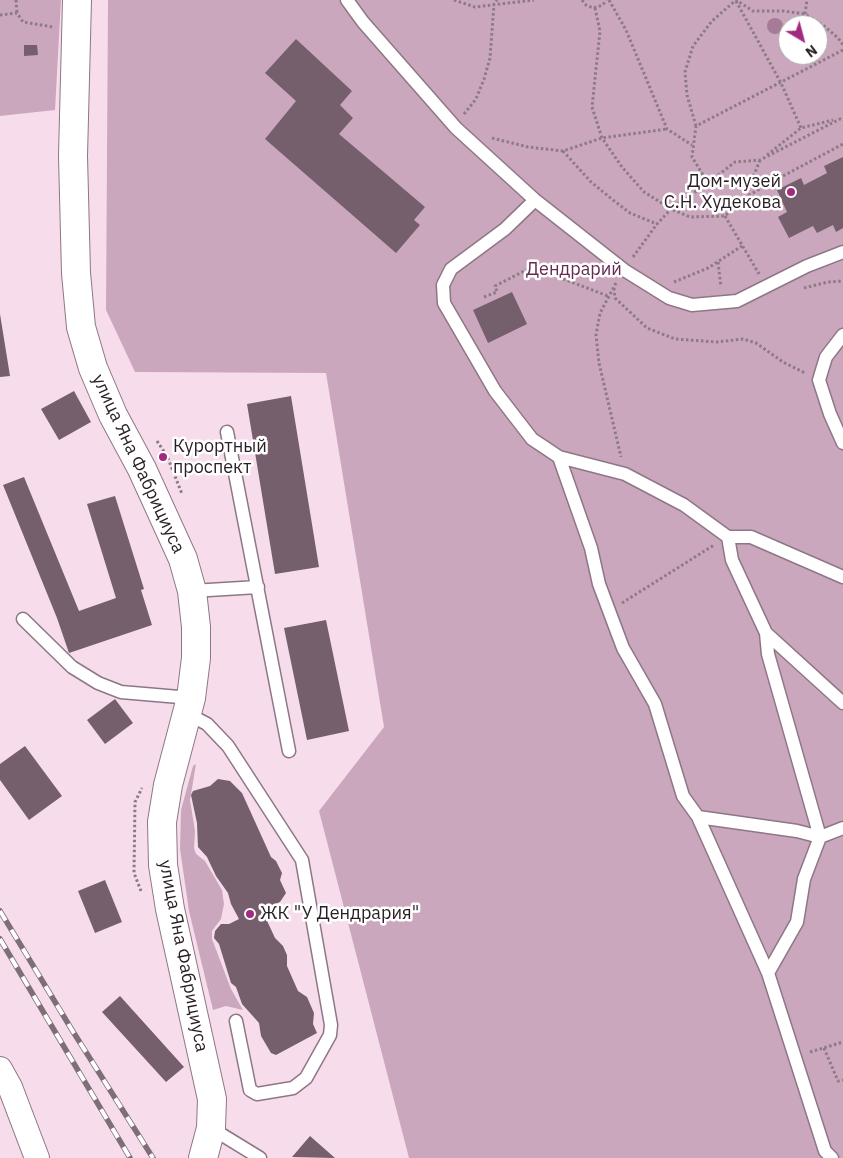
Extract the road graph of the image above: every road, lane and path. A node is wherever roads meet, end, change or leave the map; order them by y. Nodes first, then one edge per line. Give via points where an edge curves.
1 (16, 0) edge
2 (77, 0) edge
3 (347, 0) edge
4 (454, 0) edge
5 (497, 0) edge
6 (534, 0) edge
7 (582, 0) edge
8 (608, 0) edge
9 (736, 0) edge
10 (808, 0) edge
11 (494, 4) junction
12 (595, 8) junction
13 (17, 13) junction
14 (805, 14) junction
15 (0, 15) edge
16 (40, 25) dead end
17 (843, 45) edge
18 (843, 50) edge
19 (781, 83) junction
20 (841, 120) edge
21 (696, 126) junction
22 (456, 128) junction
23 (801, 128) junction
24 (667, 129) junction
25 (602, 138) junction
26 (843, 144) edge
27 (692, 145) junction
28 (563, 151) junction
29 (760, 160) junction
30 (708, 183) junction
31 (768, 184) junction
32 (536, 200) junction
33 (671, 209) junction
34 (725, 216) junction
35 (657, 224) junction
36 (742, 246) junction
37 (843, 252) edge
38 (718, 262) junction
39 (624, 270) junction
40 (614, 287) junction
41 (767, 288) junction
42 (655, 289) junction
43 (608, 296) junction
44 (484, 297) dead end
45 (723, 302) junction
46 (843, 335) edge
47 (819, 380) junction
48 (227, 432) dead end
49 (156, 441) dead end
50 (843, 444) edge
51 (559, 456) junction
52 (625, 474) junction
53 (182, 495) dead end
54 (728, 537) junction
55 (843, 577) edge
56 (258, 587) junction
57 (192, 591) junction
58 (610, 611) junction
59 (23, 619) dead end
60 (766, 633) junction
61 (843, 703) edge
62 (188, 706) junction
63 (289, 751) dead end
64 (698, 818) junction
65 (843, 828) edge
66 (820, 837) junction
67 (768, 973) junction
68 (236, 1022) dead end
69 (843, 1042) edge
70 (824, 1048) junction
71 (795, 1056) junction
72 (0, 1069) edge
73 (843, 1080) edge
74 (211, 1128) junction
75 (37, 1158) edge
76 (203, 1158) edge
77 (260, 1158) edge
78 (832, 1158) edge

1 - 13 path
2 - 57 main road, улица Яна Фабрициуса via 73,156 81,327 93,368 166,519
3 - 22 lane
4 - 11 path via 475,7
5 - 11 path
6 - 11 path
7 - 12 path via 588,7
8 - 12 path
8 - 24 path via 626,30
9 - 14 path via 754,12
9 - 19 path
9 - 21 path via 712,21 693,46 685,72 687,95
10 - 14 path
11 - 22 path via 490,58 484,80 476,99
12 - 25 path via 600,31 592,107
13 - 15 path
13 - 16 path via 23,22
14 - 17 path via 823,25
18 - 19 path
19 - 21 path
19 - 23 path
20 - 23 path
20 - 29 path
21 - 27 path
22 - 28 path via 528,147
22 - 32 lane
23 - 29 path
24 - 25 path
24 - 27 path
25 - 28 path
25 - 33 path via 644,192
26 - 31 path
27 - 30 path via 692,157
28 - 35 path via 591,182 613,200 630,213
29 - 30 path via 735,162
29 - 31 path via 754,175
30 - 33 path
31 - 34 path via 741,200
32 - 39 lane
32 - 51 lane via 451,269 443,285 444,303 500,398 532,439
33 - 34 path via 690,217
33 - 35 path
34 - 36 path
35 - 39 path
36 - 38 path
36 - 41 path
37 - 41 lane via 807,266
38 - 42 path
38 - 45 path
39 - 40 path
39 - 42 lane
40 - 43 path
40 - 47 path via 615,298 647,328 675,339 717,342 743,338
41 - 45 lane via 737,301
42 - 45 lane via 692,305
43 - 44 path via 532,267 494,286 497,292
43 - 52 path via 600,313 596,335
46 - 47 lane via 826,357
47 - 50 lane
48 - 56 lane
49 - 53 path via 167,456
51 - 52 lane
51 - 58 lane
52 - 54 lane via 684,505
54 - 55 lane via 751,537
54 - 58 path
54 - 60 lane via 732,560
56 - 57 lane
56 - 63 lane
57 - 62 main road, улица Яна Фабрициуса via 196,658
58 - 64 lane via 623,648 655,704 683,796
59 - 62 lane via 72,667 98,683 121,692
60 - 61 lane
60 - 66 lane via 768,654
62 - 68 lane via 228,746 302,860 331,1025 330,1035 306,1078 293,1088 257,1094 250,1090
62 - 74 main road, улица Яна Фабрициуса via 162,822 163,865 212,1099
64 - 66 lane
64 - 67 lane
65 - 66 lane
66 - 67 lane via 804,879 797,922
67 - 71 lane
69 - 70 path
70 - 71 path
70 - 73 path via 838,1081
71 - 78 lane via 825,1151
72 - 75 street
74 - 76 main road, улица Яна Фабрициуса
74 - 77 lane

